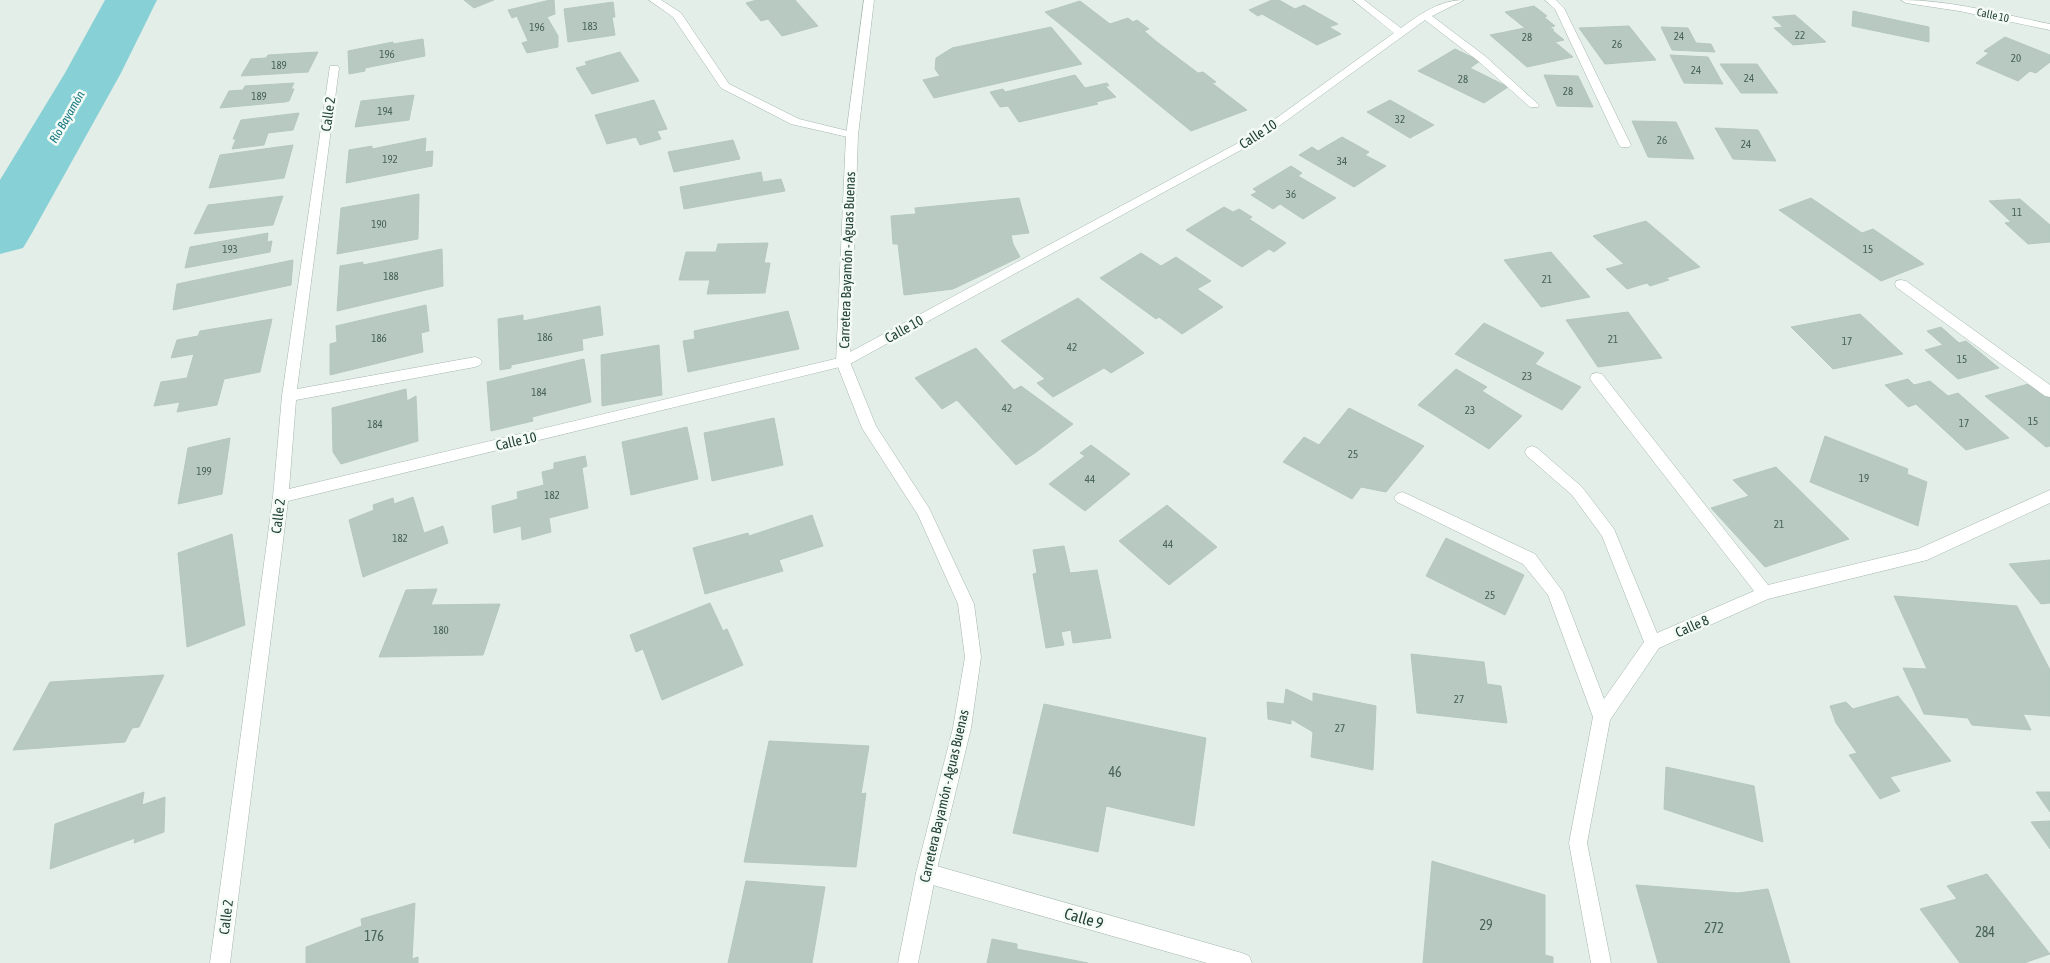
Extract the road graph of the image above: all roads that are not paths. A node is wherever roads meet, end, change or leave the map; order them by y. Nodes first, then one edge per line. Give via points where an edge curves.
1 (654, 0) edge
2 (869, 0) edge
3 (1358, 0) edge
4 (1459, 0) edge
5 (1550, 0) edge
6 (1906, 0) edge
7 (1425, 15) junction
8 (2050, 27) edge
9 (1401, 33) junction
10 (334, 68) dead end
11 (1534, 105) dead end
12 (852, 134) junction
13 (1625, 146) dead end
14 (1901, 284) dead end
15 (475, 362) dead end
16 (843, 362) junction
17 (1597, 378) dead end
18 (2050, 392) edge
19 (289, 396) junction
20 (1532, 452) dead end
21 (2050, 496) edge
22 (281, 497) junction
23 (1402, 498) dead end
24 (1765, 593) junction
25 (1652, 644) junction
26 (1602, 717) junction
27 (926, 873) junction
28 (220, 963) edge
29 (908, 963) edge
30 (1242, 963) edge
31 (1601, 963) edge

1 - 12 street via 677,15 725,86 795,122
2 - 12 street, Carretera Bayamón - Aguas Buenas
3 - 9 street
4 - 7 street, Calle 10
5 - 13 street via 1559,8
6 - 8 street, Calle 10
7 - 9 street, Calle 10
7 - 11 street
9 - 16 street, Calle 10 via 1257,137
10 - 19 street, Calle 2
12 - 16 street, Carretera Bayamón - Aguas Buenas
14 - 18 street
15 - 19 street
16 - 22 street, Calle 10
16 - 27 street, Carretera Bayamón - Aguas Buenas via 869,428 924,512 966,604 972,666 962,728
17 - 24 street
19 - 22 street, Calle 2
20 - 25 street via 1577,491 1609,533
21 - 24 street, Calle 8 via 1921,555
22 - 28 street, Calle 2
23 - 26 street via 1529,559 1555,592
24 - 25 street, Calle 8
25 - 26 street
26 - 31 street via 1578,843
27 - 29 street, Carretera Bayamón - Aguas Buenas
27 - 30 street, Calle 9

